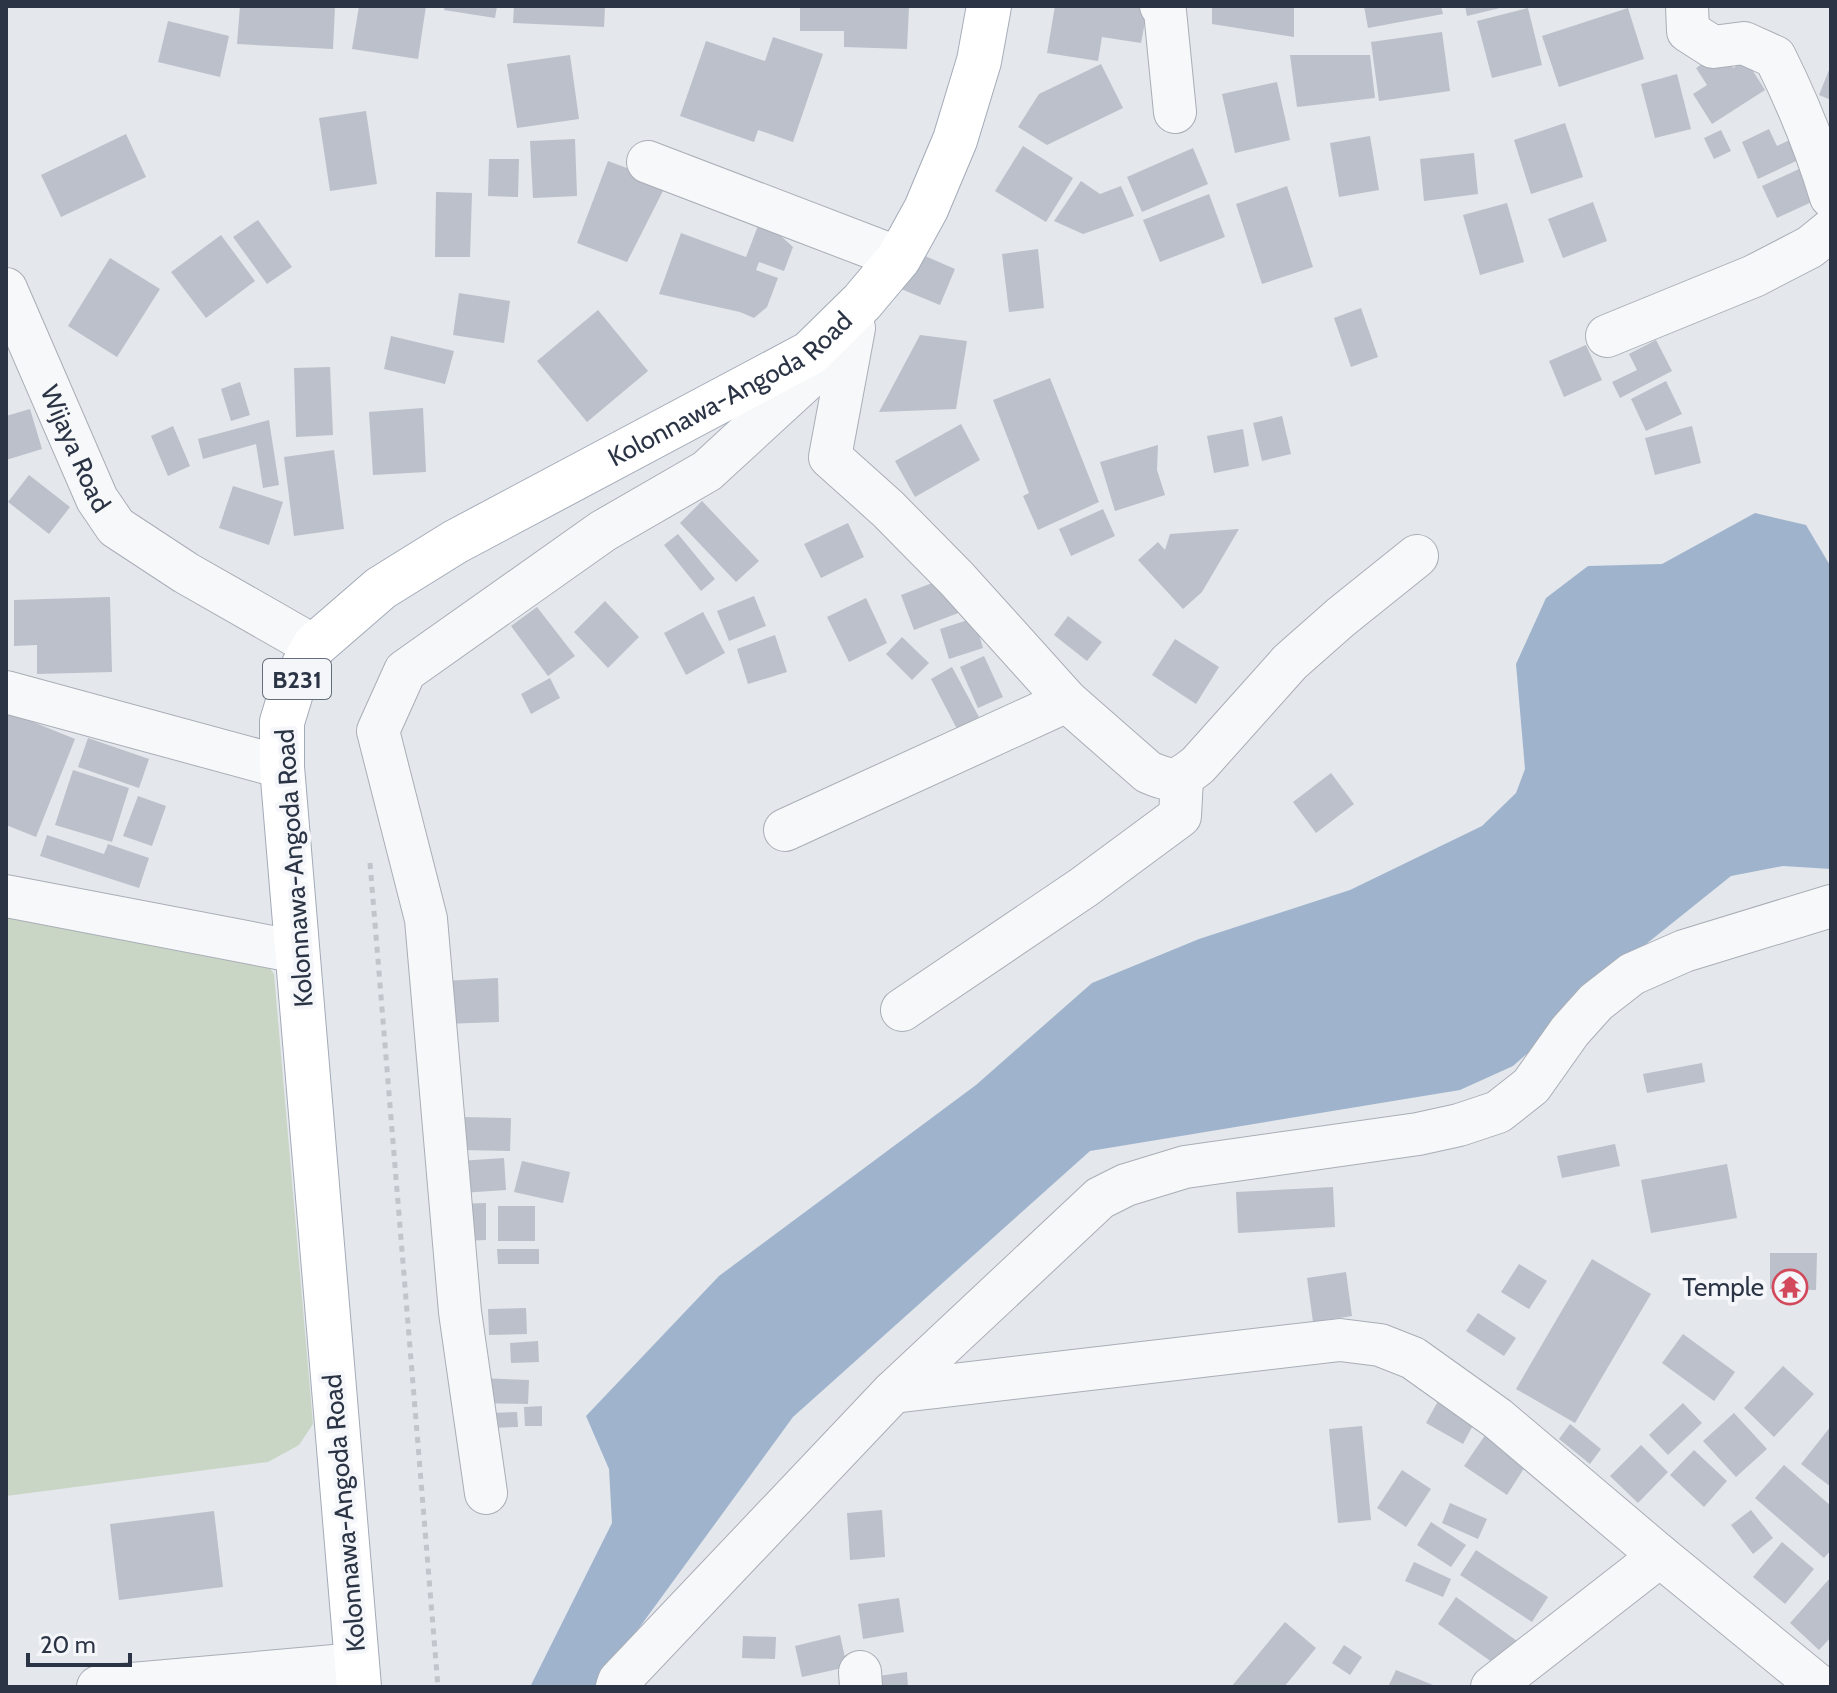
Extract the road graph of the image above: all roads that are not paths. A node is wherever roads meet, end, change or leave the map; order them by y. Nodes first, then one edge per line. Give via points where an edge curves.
1 (989, 6) edge
2 (1161, 6) edge
3 (1687, 6) edge
4 (1175, 112) dead end
5 (648, 162) dead end
6 (1831, 197) edge
7 (1831, 230) edge
8 (899, 258) junction
9 (6, 289) edge
10 (858, 315) junction
11 (1607, 336) dead end
12 (1417, 556) dead end
13 (314, 646) junction
14 (6, 692) edge
15 (1067, 701) junction
16 (282, 767) junction
17 (1182, 778) junction
18 (785, 830) dead end
19 (6, 896) edge
20 (1831, 906) edge
21 (298, 952) junction
22 (902, 1010) dead end
23 (893, 1392) junction
24 (486, 1493) dead end
25 (1660, 1556) junction
26 (358, 1676) edge
27 (98, 1687) edge
28 (617, 1687) edge
29 (1492, 1687) edge
30 (1820, 1687) edge

1 - 8 main road, Kolonnawa-Angoda Road / B231 via 955,140
2 - 4 street
3 - 6 street via 1688,31 1713,47 1744,43 1775,57 1812,138
5 - 8 street
7 - 11 street via 1754,276
8 - 10 main road, Kolonnawa-Angoda Road / B231
9 - 13 street, Wijaya Road via 97,499 116,527
10 - 13 main road, Kolonnawa-Angoda Road / B231 via 810,353 455,542 381,588
10 - 15 street via 830,457 957,579
10 - 24 street via 806,380 707,471 603,531 405,671 378,731 426,919 460,1312
12 - 17 street via 1290,662
13 - 16 main road, Kolonnawa-Angoda Road / B231 via 282,722
14 - 16 street
15 - 17 street via 1148,772 1163,779
15 - 18 street
16 - 21 main road, Kolonnawa-Angoda Road / B231
17 - 22 street via 1180,816
19 - 21 street
20 - 23 street via 1684,951 1632,974 1596,1002 1531,1086 1498,1112 1418,1134 1185,1167 1100,1198
21 - 26 main road, Kolonnawa-Angoda Road / B231
23 - 25 street via 1340,1340 1380,1345 1413,1358 1497,1418
23 - 28 street
25 - 29 street
25 - 30 street
26 - 27 street

